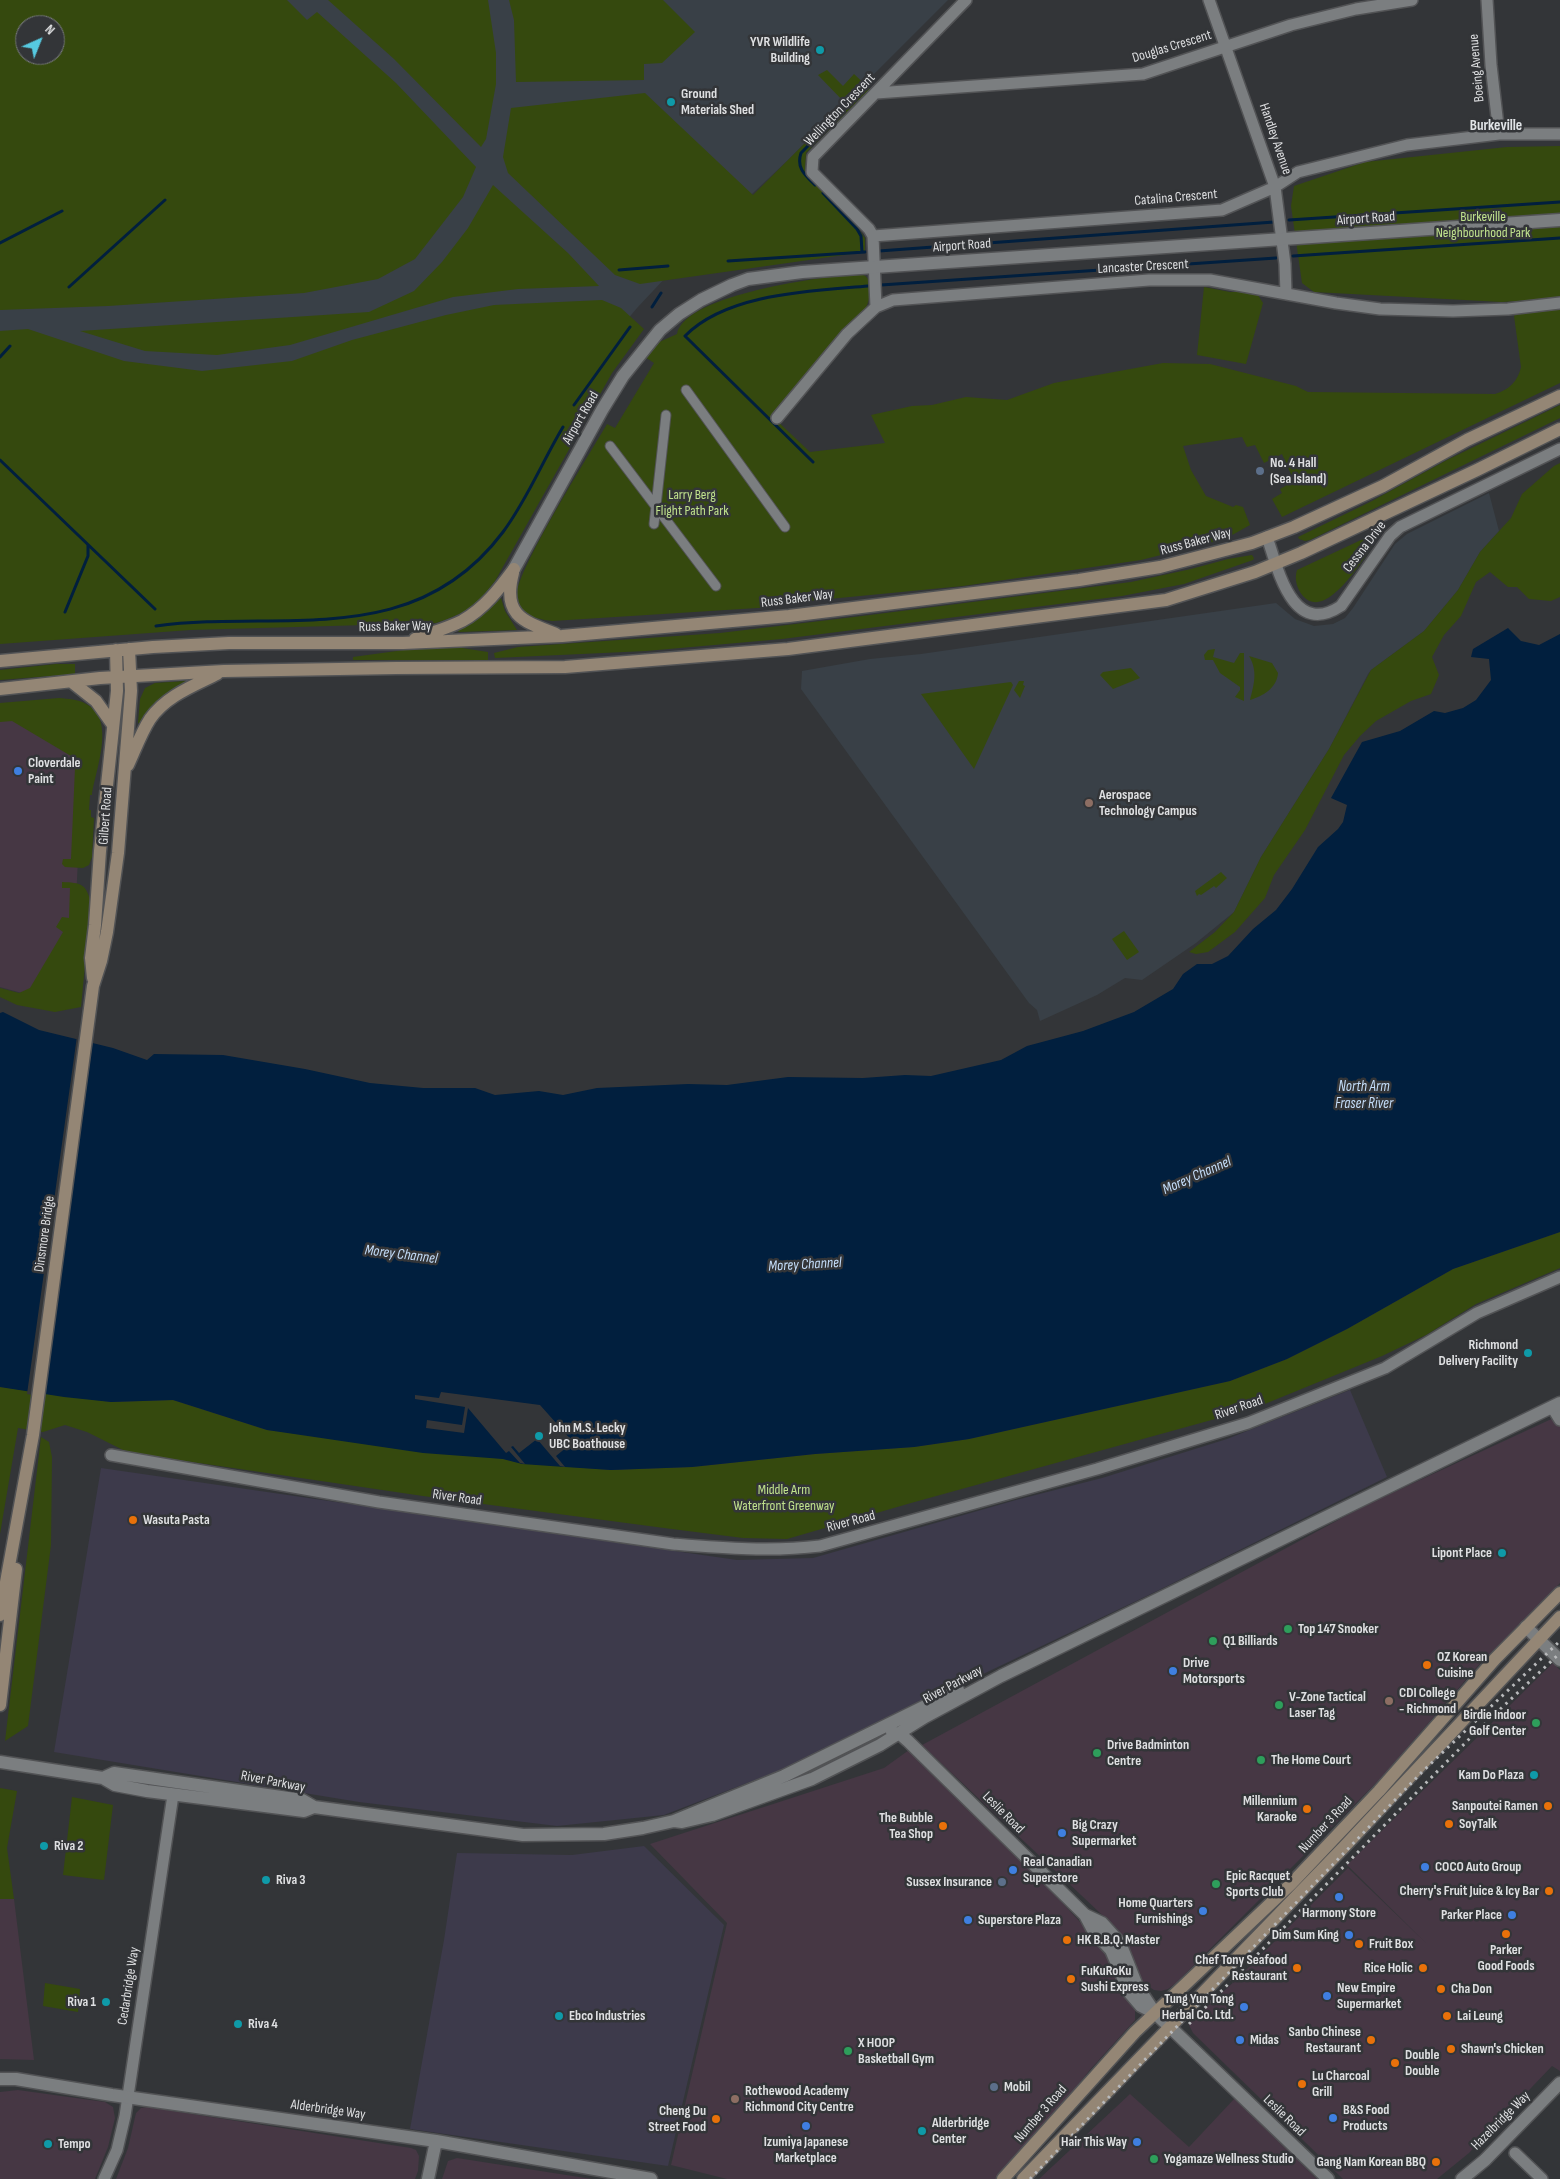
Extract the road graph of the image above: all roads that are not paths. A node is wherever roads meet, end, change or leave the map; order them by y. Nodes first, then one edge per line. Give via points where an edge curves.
1 (966, 0) edge
2 (1209, 0) edge
3 (1412, 0) edge
4 (1487, 0) edge
5 (1355, 5) edge
6 (1225, 46) junction
7 (876, 94) junction
8 (1499, 134) junction
9 (1560, 134) edge
10 (1275, 187) junction
11 (1560, 220) edge
12 (873, 236) junction
13 (1282, 240) junction
14 (874, 267) junction
15 (1286, 294) junction
16 (1560, 302) edge
17 (876, 307) junction
18 (686, 390) dead end
19 (1560, 396) edge
20 (666, 415) dead end
21 (777, 418) dead end
22 (1560, 429) edge
23 (610, 446) dead end
24 (1560, 449) edge
25 (656, 507) junction
26 (654, 524) dead end
27 (785, 527) dead end
28 (1267, 537) junction
29 (1276, 563) junction
30 (514, 569) junction
31 (716, 586) dead end
32 (562, 636) junction
33 (403, 643) junction
34 (123, 650) junction
35 (0, 661) edge
36 (224, 671) junction
37 (131, 676) junction
38 (118, 677) junction
39 (72, 682) junction
40 (0, 689) edge
41 (113, 725) junction
42 (123, 777) junction
43 (93, 989) junction
44 (1560, 1277) edge
45 (1556, 1405) edge
46 (1560, 1420) edge
47 (111, 1455) dead end
48 (26, 1477) junction
49 (1560, 1592) edge
50 (0, 1615) edge
51 (1560, 1617) edge
52 (1526, 1627) junction
53 (1539, 1640) junction
54 (1560, 1660) edge
55 (1001, 1676) junction
56 (0, 1704) edge
57 (900, 1734) junction
58 (0, 1762) edge
59 (103, 1778) junction
60 (173, 1795) junction
61 (731, 1797) junction
62 (314, 1808) junction
63 (674, 1821) junction
64 (1155, 2014) junction
65 (1170, 2027) junction
66 (0, 2079) edge
67 (1560, 2083) edge
68 (128, 2097) junction
69 (436, 2141) junction
70 (1515, 2153) dead end
71 (104, 2179) edge
72 (428, 2179) edge
73 (651, 2179) edge
74 (1003, 2179) edge
75 (1023, 2179) edge
76 (1328, 2179) edge
77 (1462, 2179) edge
78 (1542, 2179) edge

1 - 7 street, Wellington Crescent
2 - 6 street, Handley Avenue
3 - 5 street, Douglas Crescent
4 - 8 street, Boeing Avenue
5 - 6 street, Douglas Crescent
6 - 7 street, Douglas Crescent via 1143,74
6 - 10 street, Handley Avenue
7 - 12 street, Wellington Crescent via 814,157 812,164 812,172
8 - 9 street, Catalina Crescent
8 - 10 street, Catalina Crescent via 1407,145 1298,172
10 - 12 street, Catalina Crescent via 1222,210
10 - 13 street, Handley Avenue
11 - 13 street, Airport Road
12 - 14 street
13 - 14 street, Airport Road
13 - 15 street, Handley Avenue
14 - 17 street
14 - 30 street, Airport Road via 748,279 701,300 679,314 651,340 623,376
15 - 16 street, Lancaster Crescent via 1424,311 1508,309
15 - 17 street, Lancaster Crescent via 1210,280 1149,280 893,300
17 - 21 street, Lancaster Crescent via 847,334
18 - 27 street
19 - 28 main road, Russ Baker Way via 1467,440 1383,486
20 - 25 street
22 - 29 main road
23 - 25 street
24 - 29 street, Cessna Drive via 1400,527 1390,536 1341,606 1332,612 1321,614 1298,607 1289,597
25 - 26 street
25 - 31 street
28 - 29 street, Cessna Drive
28 - 32 main road, Russ Baker Way via 1160,567 1078,580 745,621
29 - 36 main road via 1166,600 788,649 565,667
30 - 32 main road via 509,598 514,612 522,620
30 - 33 main road via 474,614
32 - 33 main road, Russ Baker Way
33 - 34 main road, Russ Baker Way via 229,643
34 - 35 main road, Russ Baker Way
34 - 37 main road, Gilbert Road
34 - 38 main road, Gilbert Road
36 - 37 main road
36 - 42 main road via 175,695 161,707 150,719
37 - 38 main road
37 - 42 main road, Gilbert Road
38 - 39 main road
38 - 41 main road, Gilbert Road
39 - 40 main road
39 - 41 main road via 96,701
41 - 43 main road, Gilbert Road via 91,958
42 - 43 main road, Gilbert Road via 111,905
43 - 48 main road, Dinsmore Bridge
44 - 47 street, River Road via 1477,1313 1385,1368 1248,1422 820,1546 792,1549 673,1544 379,1502
45 - 46 street
45 - 55 street
48 - 50 main road
48 - 56 main road
49 - 52 main road, Number 3 Road
51 - 53 main road, Number 3 Road
52 - 53 street
52 - 64 main road, Number 3 Road via 1291,1884
53 - 54 street
53 - 65 main road, Number 3 Road
55 - 57 street, River Parkway
55 - 61 street, River Parkway via 975,1682 806,1765
57 - 61 street via 887,1732 788,1781
57 - 63 street, River Parkway via 791,1788 712,1815
57 - 64 street, Leslie Road via 1085,1915 1094,1932 1111,1950 1129,1992 1141,2006
58 - 59 street, River Parkway
59 - 60 street, River Parkway via 115,1785
59 - 62 street, River Parkway via 114,1773 167,1779 302,1800
60 - 62 street, River Parkway via 304,1811
60 - 68 street, Cedarbridge Way
61 - 63 street, River Parkway
62 - 63 street via 523,1835 604,1834
64 - 65 street, Leslie Road
64 - 74 main road, Number 3 Road
65 - 75 main road, Number 3 Road
65 - 76 street, Leslie Road
66 - 68 street, Alderbridge Way
67 - 77 street, Hazelbridge Way via 1485,2160
68 - 69 street, Alderbridge Way
68 - 71 street, Cedarbridge Way via 117,2150
69 - 72 street
69 - 73 street, Alderbridge Way
70 - 78 street

